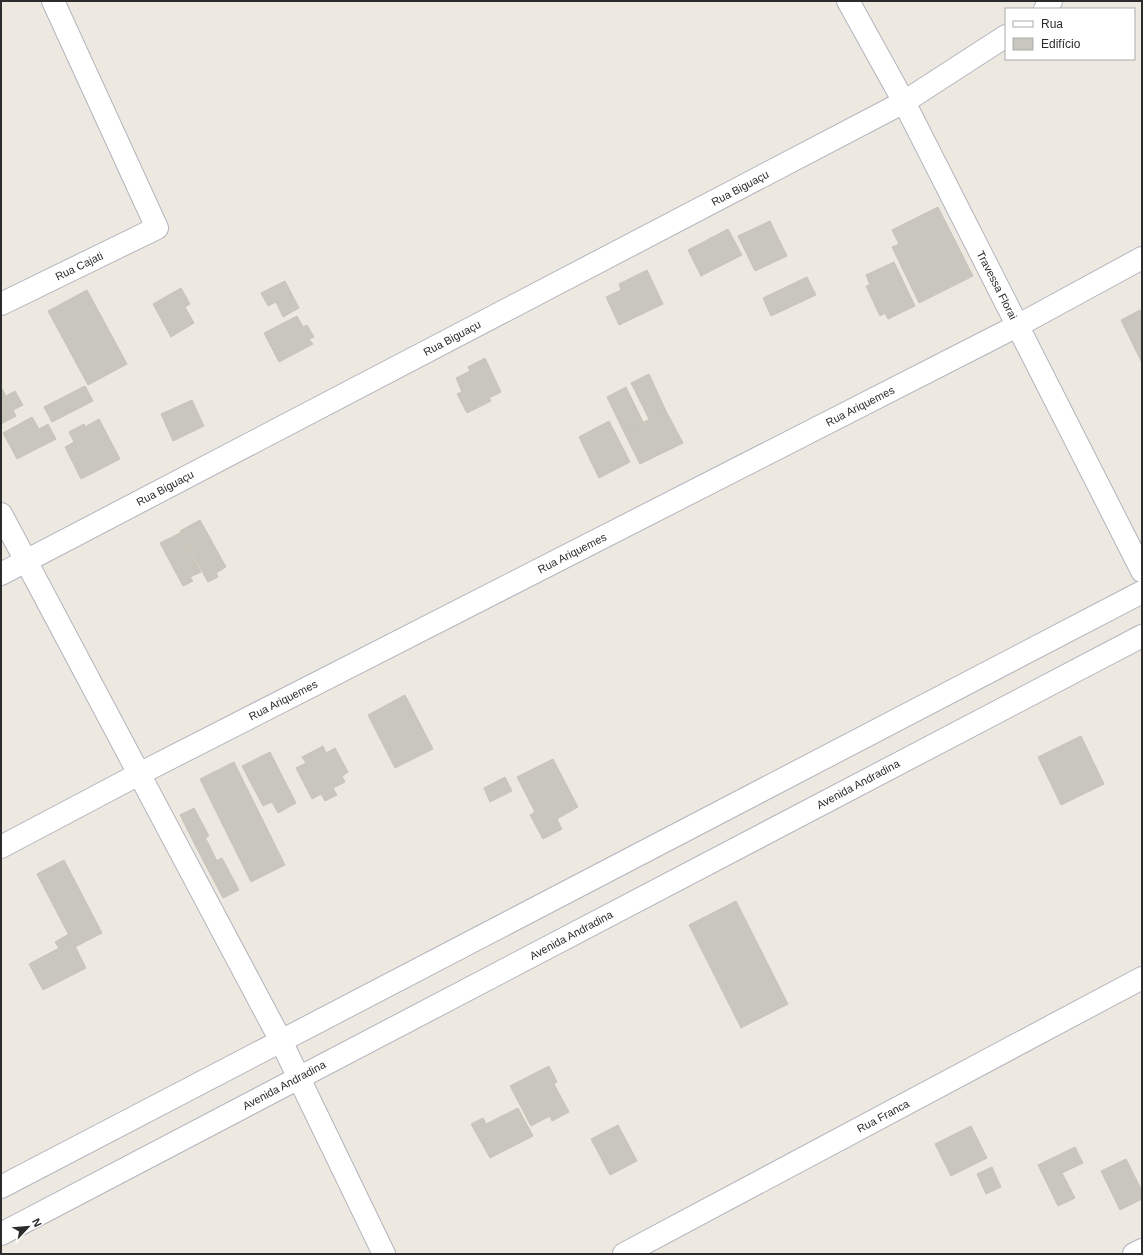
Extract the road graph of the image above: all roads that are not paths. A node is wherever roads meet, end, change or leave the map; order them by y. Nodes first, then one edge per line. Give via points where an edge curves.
1 (53, 1) edge
2 (848, 1) edge
3 (1005, 37) edge
4 (904, 102) junction
5 (1142, 258) edge
6 (1, 304) edge
7 (1018, 326) junction
8 (1, 514) edge
9 (25, 561) junction
10 (1142, 571) edge
11 (1, 574) edge
12 (1142, 592) edge
13 (1142, 636) edge
14 (139, 774) junction
15 (1, 847) edge
16 (1142, 978) edge
17 (281, 1041) junction
18 (299, 1077) junction
19 (1, 1187) edge
20 (1, 1234) edge
21 (1142, 1250) edge
22 (384, 1254) edge
23 (624, 1254) edge
24 (1134, 1254) edge

1 - 6 street, Rua Cajati via 157,228
2 - 4 street, Travessa Florai
3 - 4 street, Rua Biguaçu
4 - 7 street, Travessa Florai
4 - 9 street, Rua Biguaçu
5 - 7 street, Rua Ariquemes
7 - 10 street, Travessa Florai
7 - 14 street, Rua Ariquemes
8 - 9 street
9 - 11 street, Rua Biguaçu
9 - 14 street
12 - 17 street
13 - 18 street, Avenida Andradina
14 - 15 street, Rua Ariquemes
14 - 17 street
16 - 23 street, Rua Franca
17 - 18 street
17 - 19 street
18 - 20 street, Avenida Andradina
18 - 22 street
21 - 24 street

